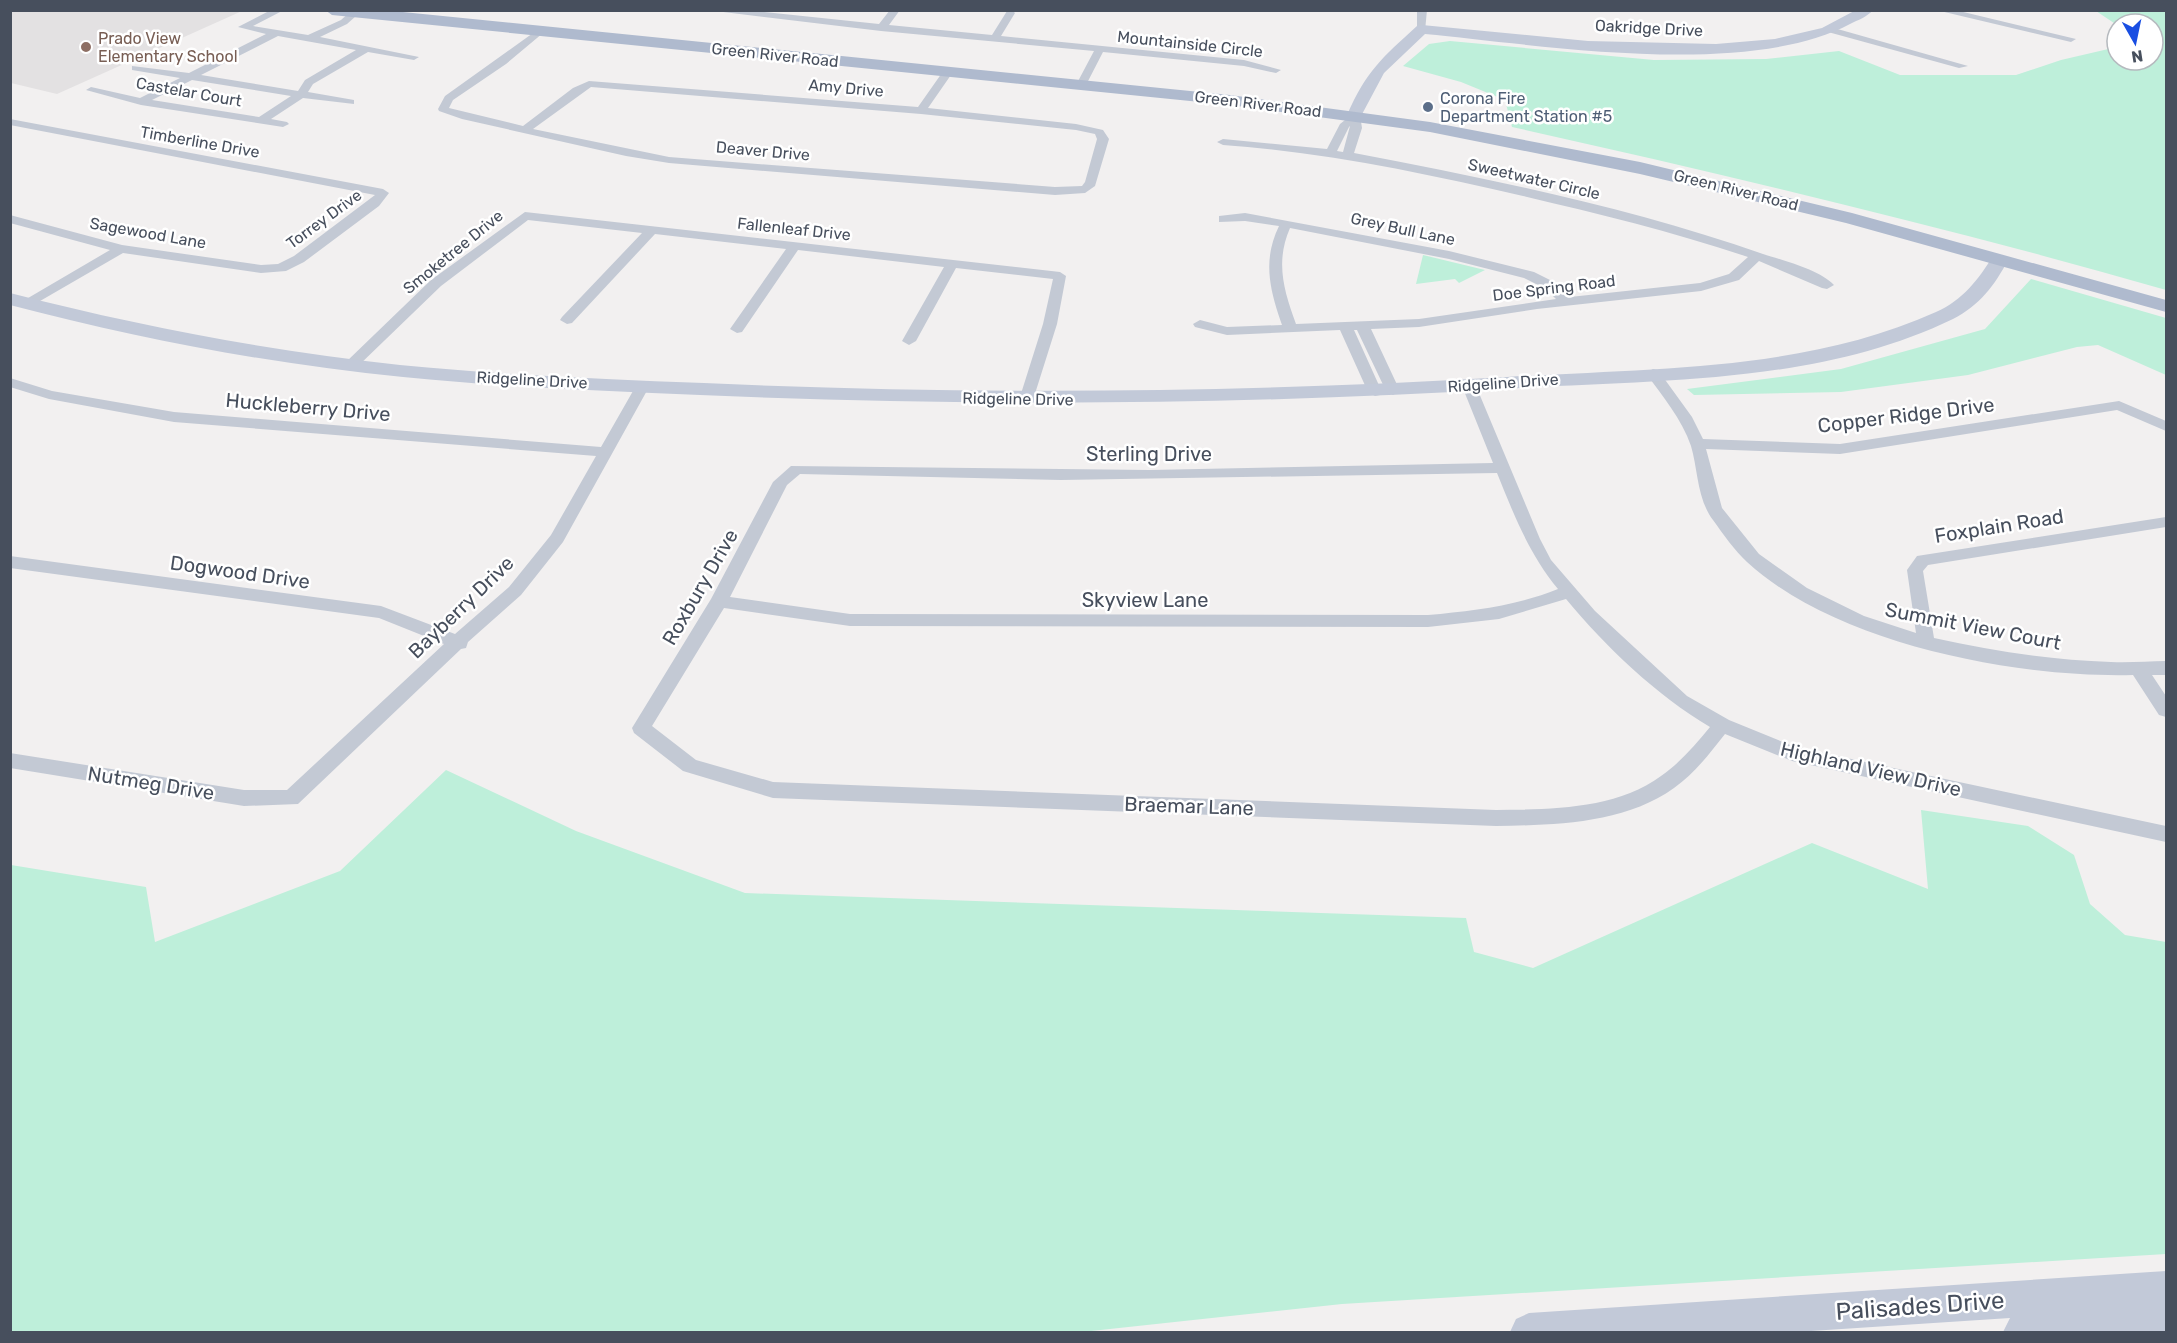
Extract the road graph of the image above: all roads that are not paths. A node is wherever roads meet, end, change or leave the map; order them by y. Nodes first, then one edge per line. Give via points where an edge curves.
1 (280, 10) edge
2 (332, 10) edge
3 (711, 10) edge
4 (896, 10) edge
5 (1422, 10) edge
6 (1867, 10) edge
7 (1940, 10) edge
8 (1010, 13) dead end
9 (352, 14) junction
10 (768, 14) edge
11 (881, 28) junction
12 (1422, 29) junction
13 (1831, 30) junction
14 (540, 32) junction
15 (274, 34) junction
16 (307, 39) junction
17 (994, 39) junction
18 (2071, 39) dead end
19 (367, 48) junction
20 (1100, 49) junction
21 (414, 57) dead end
22 (1963, 66) dead end
23 (136, 68) dead end
24 (1276, 70) dead end
25 (948, 72) junction
26 (187, 77) junction
27 (1081, 85) junction
28 (91, 90) dead end
29 (301, 94) junction
30 (141, 102) junction
31 (350, 102) dead end
32 (921, 111) junction
33 (1355, 115) junction
34 (260, 121) junction
35 (10, 122) edge
36 (283, 124) dead end
37 (527, 128) junction
38 (1223, 142) dead end
39 (1330, 154) junction
40 (1347, 157) junction
41 (1085, 189) joint
42 (383, 193) joint
43 (525, 216) joint
44 (10, 219) edge
45 (1223, 219) dead end
46 (1286, 224) junction
47 (652, 230) junction
48 (795, 246) junction
49 (121, 249) junction
50 (1756, 256) junction
51 (1999, 260) junction
52 (953, 262) junction
53 (281, 268) joint
54 (1827, 285) dead end
55 (19, 301) edge
56 (1567, 302) junction
57 (2166, 306) edge
58 (567, 320) dead end
59 (1200, 324) dead end
60 (1364, 327) junction
61 (1346, 328) junction
62 (737, 329) dead end
63 (1291, 330) junction
64 (909, 341) dead end
65 (351, 365) junction
66 (1653, 373) junction
67 (10, 382) edge
68 (1469, 386) junction
69 (642, 387) junction
70 (1384, 391) junction
71 (1026, 400) junction
72 (2166, 426) edge
73 (1698, 444) junction
74 (606, 452) junction
75 (1503, 468) junction
76 (796, 469) joint
77 (2166, 522) edge
78 (10, 562) edge
79 (1568, 592) junction
80 (719, 601) junction
81 (1926, 642) junction
82 (460, 643) junction
83 (2166, 668) edge
84 (2139, 670) junction
85 (2166, 710) edge
86 (1722, 725) junction
87 (641, 728) joint
88 (10, 760) edge
89 (291, 798) joint
90 (2166, 834) edge
91 (2166, 1289) edge
92 (2166, 1323) edge
93 (1529, 1332) edge
94 (2021, 1332) edge

1 - 15 street via 243,27
2 - 9 main road, Green River Road
3 - 10 street, Mountainside Circle
4 - 11 street
5 - 12 street
6 - 13 street, Oakridge Drive
7 - 18 street
8 - 17 street
9 - 14 main road, Green River Road
9 - 16 street via 344,22
10 - 11 street, Mountainside Circle
11 - 17 street, Mountainside Circle
12 - 13 street, Oakridge Drive via 1675,50 1758,46
12 - 33 street via 1378,71
13 - 22 street
14 - 25 main road, Green River Road
14 - 37 street, Deaver Drive via 449,98 443,109
15 - 16 street
15 - 26 street
16 - 19 street
17 - 20 street, Mountainside Circle
19 - 21 street
19 - 29 street via 309,82
20 - 24 street, Mountainside Circle via 1244,63
20 - 27 street
23 - 26 street
25 - 27 main road, Green River Road
25 - 32 street
26 - 29 street
26 - 30 street
27 - 33 main road, Green River Road
28 - 30 street, Castelar Court
29 - 31 street
29 - 34 street
30 - 34 street, Castelar Court
32 - 37 street, Amy Drive via 589,84
32 - 41 street, Amy Drive via 1099,132 1103,139 1091,183
33 - 39 street via 1344,126
33 - 40 street via 1356,128
33 - 51 main road, Green River Road via 1511,141 1698,180
34 - 36 street, Castelar Court
35 - 42 street, Timberline Drive
37 - 41 street, Deaver Drive via 669,160 978,186 1071,192
38 - 39 street, Sweetwater Circle
39 - 40 street, Sweetwater Circle
40 - 50 street, Sweetwater Circle via 1640,220
42 - 53 street, Torrey Drive via 299,259
43 - 47 street, Fallenleaf Drive
43 - 65 street, Smoketree Drive via 436,283
44 - 49 street, Sagewood Lane
45 - 46 street, Grey Bull Lane via 1245,217
46 - 56 street, Grey Bull Lane via 1365,237 1529,274 1551,286
46 - 63 street via 1276,243 1272,273
47 - 48 street, Fallenleaf Drive
47 - 58 street
48 - 52 street, Fallenleaf Drive
48 - 62 street
49 - 53 street, Sagewood Lane via 261,269
49 - 55 street
50 - 54 street, Sweetwater Circle via 1800,270
50 - 56 street, Doe Spring Road via 1734,278 1701,287
51 - 57 main road, Green River Road
51 - 66 street, Ridgeline Drive via 1977,296 1945,315 1904,331 1816,355
52 - 64 street
52 - 71 street, Fallenleaf Drive via 1060,276 1050,324
55 - 65 street, Ridgeline Drive via 124,328 222,347
56 - 60 street, Doe Spring Road
59 - 63 street, Doe Spring Road via 1227,331
60 - 61 street, Doe Spring Road
60 - 70 street
61 - 63 street, Doe Spring Road
61 - 70 street
65 - 69 street, Ridgeline Drive
66 - 68 street, Ridgeline Drive
66 - 73 street, Summit View Court
67 - 74 street, Huckleberry Drive via 49,395 174,417
68 - 70 street, Ridgeline Drive
68 - 75 street, Highland View Drive
69 - 71 street, Ridgeline Drive
69 - 74 street, Bayberry Drive
70 - 71 street, Ridgeline Drive
72 - 73 street, Copper Ridge Drive via 2119,405 1840,448
73 - 81 street, Summit View Court via 1718,515 1738,541 1775,576 1805,596 1876,629
74 - 82 street, Bayberry Drive via 550,546 515,591
75 - 76 street, Sterling Drive via 1168,476 940,476
75 - 79 street, Highland View Drive via 1545,563
76 - 80 street, Roxbury Drive via 781,482
77 - 81 street, Foxplain Road via 1923,560 1915,570
78 - 82 street, Dogwood Drive via 381,612
79 - 80 street, Skyview Lane via 1539,605 1493,615 1428,621 850,620
79 - 86 street, Highland View Drive via 1631,658 1681,701
80 - 87 street, Roxbury Drive
81 - 84 street, Summit View Court via 2038,665
82 - 89 street, Bayberry Drive via 409,685
83 - 84 street, Summit View Court
84 - 85 street
86 - 87 street, Braemar Lane via 1685,768 1659,787 1606,809 1555,818 773,790 690,766
86 - 90 street, Highland View Drive via 1792,754
88 - 89 street, Nutmeg Drive via 244,798
91 - 93 street, Palisades Drive
92 - 94 street, Palisades Drive

